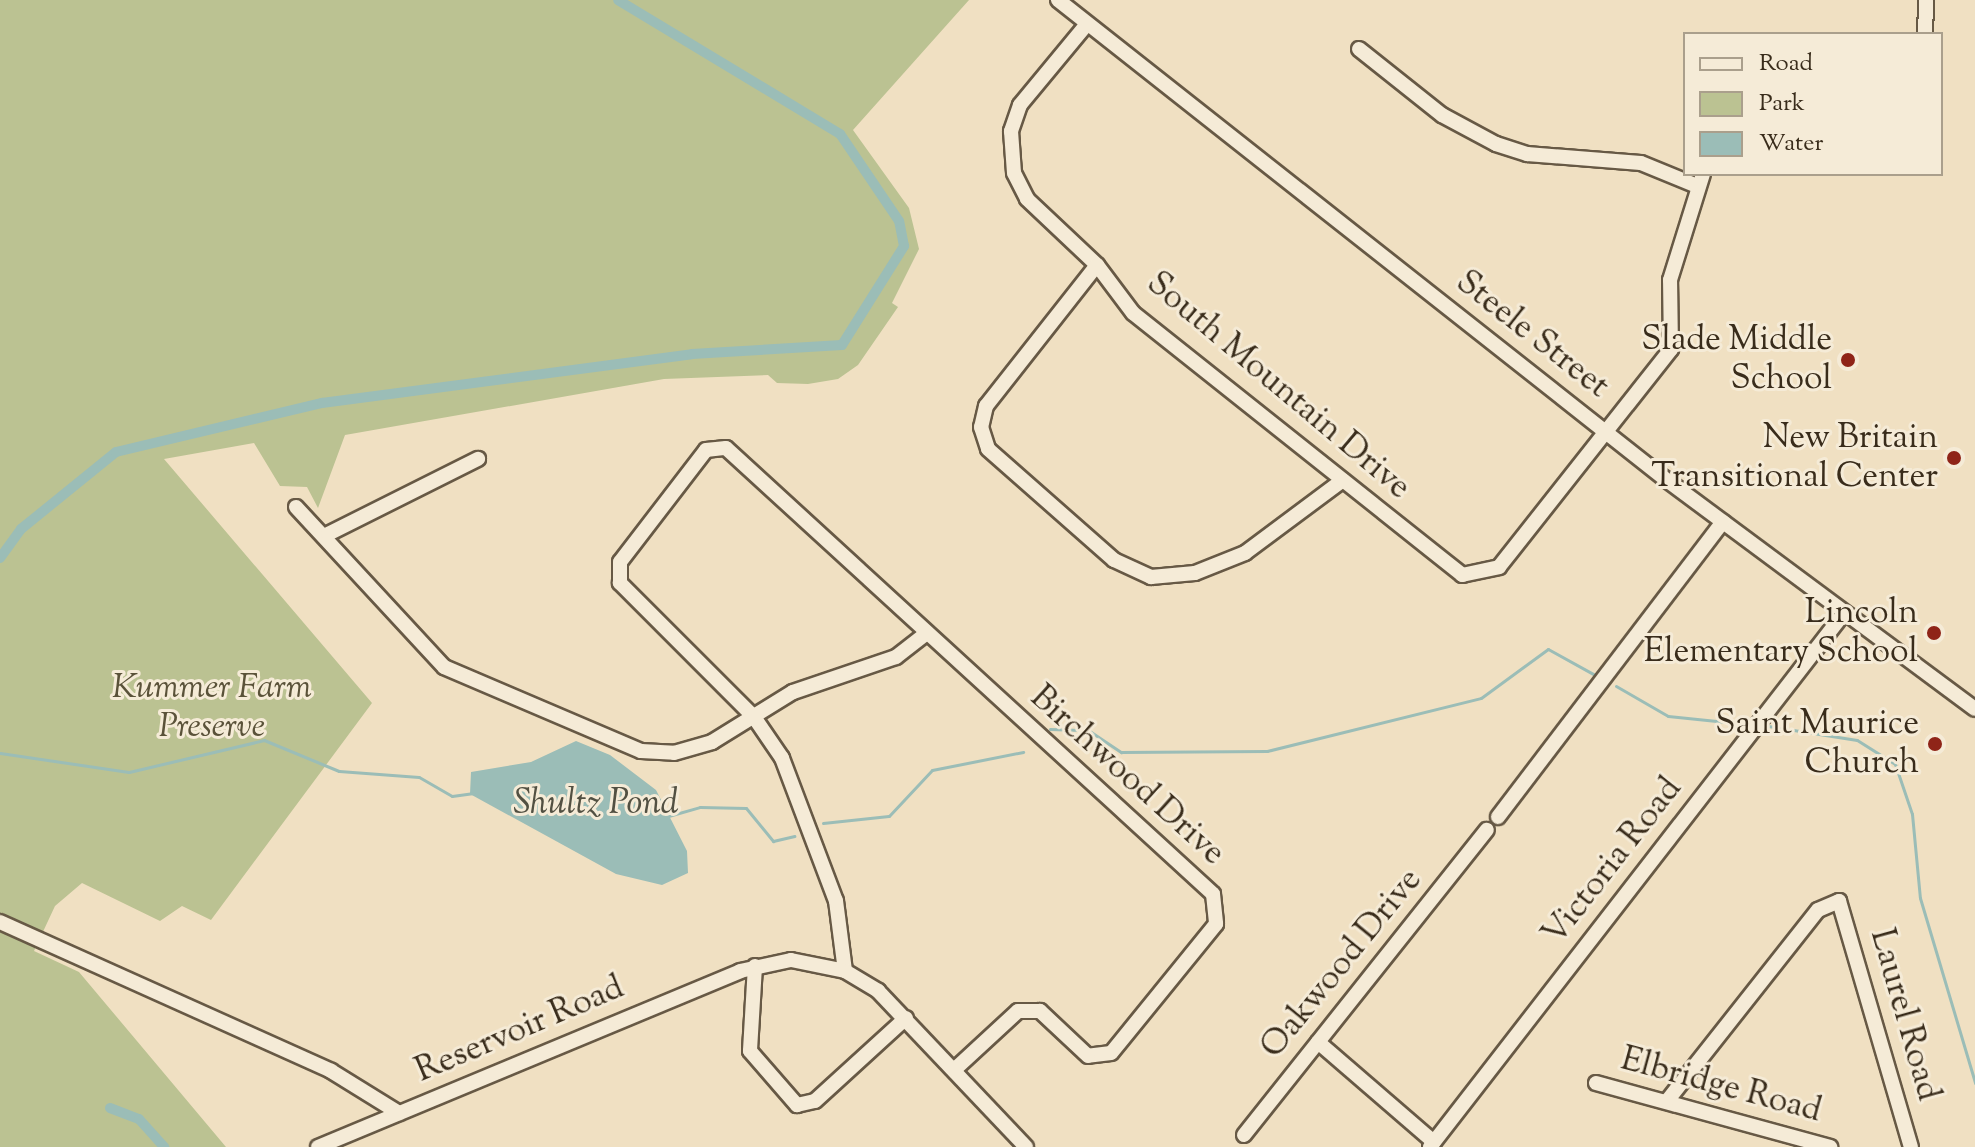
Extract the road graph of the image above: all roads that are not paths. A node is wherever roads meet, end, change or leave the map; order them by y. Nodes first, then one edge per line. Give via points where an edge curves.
1 (1058, 0) edge
2 (1926, 0) edge
3 (1087, 24) junction
4 (1925, 32) edge
5 (1359, 49) dead end
6 (1683, 175) edge
7 (1699, 179) edge
8 (1097, 265) junction
9 (1605, 432) junction
10 (478, 459) dead end
11 (1343, 480) junction
12 (296, 507) dead end
13 (1723, 522) junction
14 (328, 534) junction
15 (1844, 613) junction
16 (925, 634) junction
17 (1975, 709) edge
18 (754, 717) junction
19 (1498, 817) dead end
20 (1487, 830) dead end
21 (0, 922) edge
22 (755, 966) junction
23 (845, 971) junction
24 (906, 1018) junction
25 (1318, 1042) junction
26 (954, 1070) junction
27 (1596, 1083) dead end
28 (1667, 1101) junction
29 (399, 1113) junction
30 (1244, 1135) dead end
31 (1432, 1144) edge
32 (318, 1147) edge
33 (1026, 1147) edge
34 (1830, 1147) edge
35 (1911, 1147) edge

1 - 3 street, Steele Street
2 - 4 street
3 - 8 street, South Mountain Drive via 1020,105 1009,153 1027,199
3 - 9 street, Steele Street
5 - 6 street via 1442,115 1496,144 1527,154 1641,163
7 - 9 street, South Mountain Drive via 1670,280 1671,349
8 - 11 street, South Mountain Drive via 1133,313
8 - 11 street via 986,406 981,427 988,449 1114,560 1151,577 1195,573 1245,553
9 - 11 street, South Mountain Drive via 1499,567 1478,574 1462,575
9 - 13 street, Steele Street
10 - 14 street
12 - 14 street
13 - 15 street, Steele Street
13 - 19 street
14 - 18 street via 444,667 467,682 655,753 712,742
15 - 17 street, Steele Street
15 - 31 street, Victoria Road
16 - 18 street via 896,657 793,692
16 - 18 street, Birchwood Drive via 726,448 706,450 620,562 620,583
16 - 26 street, Birchwood Drive via 1213,894 1216,924 1111,1053 1088,1056 1040,1011 1018,1011
18 - 23 street via 789,772 831,885
20 - 25 street, Oakwood Drive
21 - 29 street, Reservoir Road via 343,1077
22 - 23 street, Reservoir Road via 791,960
22 - 24 street via 750,1051 797,1105 815,1101
22 - 29 street, Reservoir Road
23 - 24 street, Reservoir Road
24 - 26 street, Reservoir Road
25 - 30 street, Oakwood Drive
25 - 31 street
26 - 33 street, Reservoir Road
27 - 28 street, Elbridge Road
28 - 34 street, Elbridge Road
28 - 35 street, Laurel Road via 1818,910 1839,901
29 - 32 street

